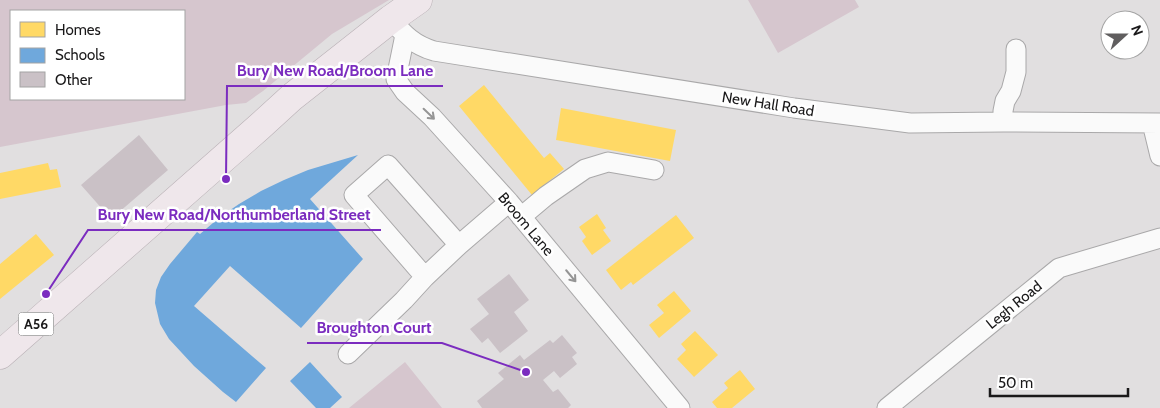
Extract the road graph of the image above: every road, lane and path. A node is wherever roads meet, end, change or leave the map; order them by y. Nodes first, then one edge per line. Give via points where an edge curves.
1 (418, 0) edge
2 (398, 27) junction
3 (1016, 49) dead end
4 (1003, 122) junction
5 (1156, 123) edge
6 (1160, 156) edge
7 (654, 170) dead end
8 (515, 209) junction
9 (1160, 238) edge
10 (460, 246) junction
11 (425, 278) junction
12 (348, 354) dead end
13 (0, 355) edge
14 (680, 408) edge
15 (887, 408) edge

1 - 2 highway, A56
2 - 4 street, New Hall Road via 422,47 434,52 910,123
2 -> 8 street, Broom Lane via 396,79
2 - 13 highway, A56 via 292,97
3 - 4 street via 1016,72 1005,101
4 - 5 street, New Hall Road
5 - 6 street
7 - 8 street via 608,162 585,169 546,196
8 - 10 street
8 -> 14 street, Broom Lane
9 - 15 street, Legh Road via 1059,268
10 - 11 street
10 - 11 street via 388,165 354,195
11 - 12 street

